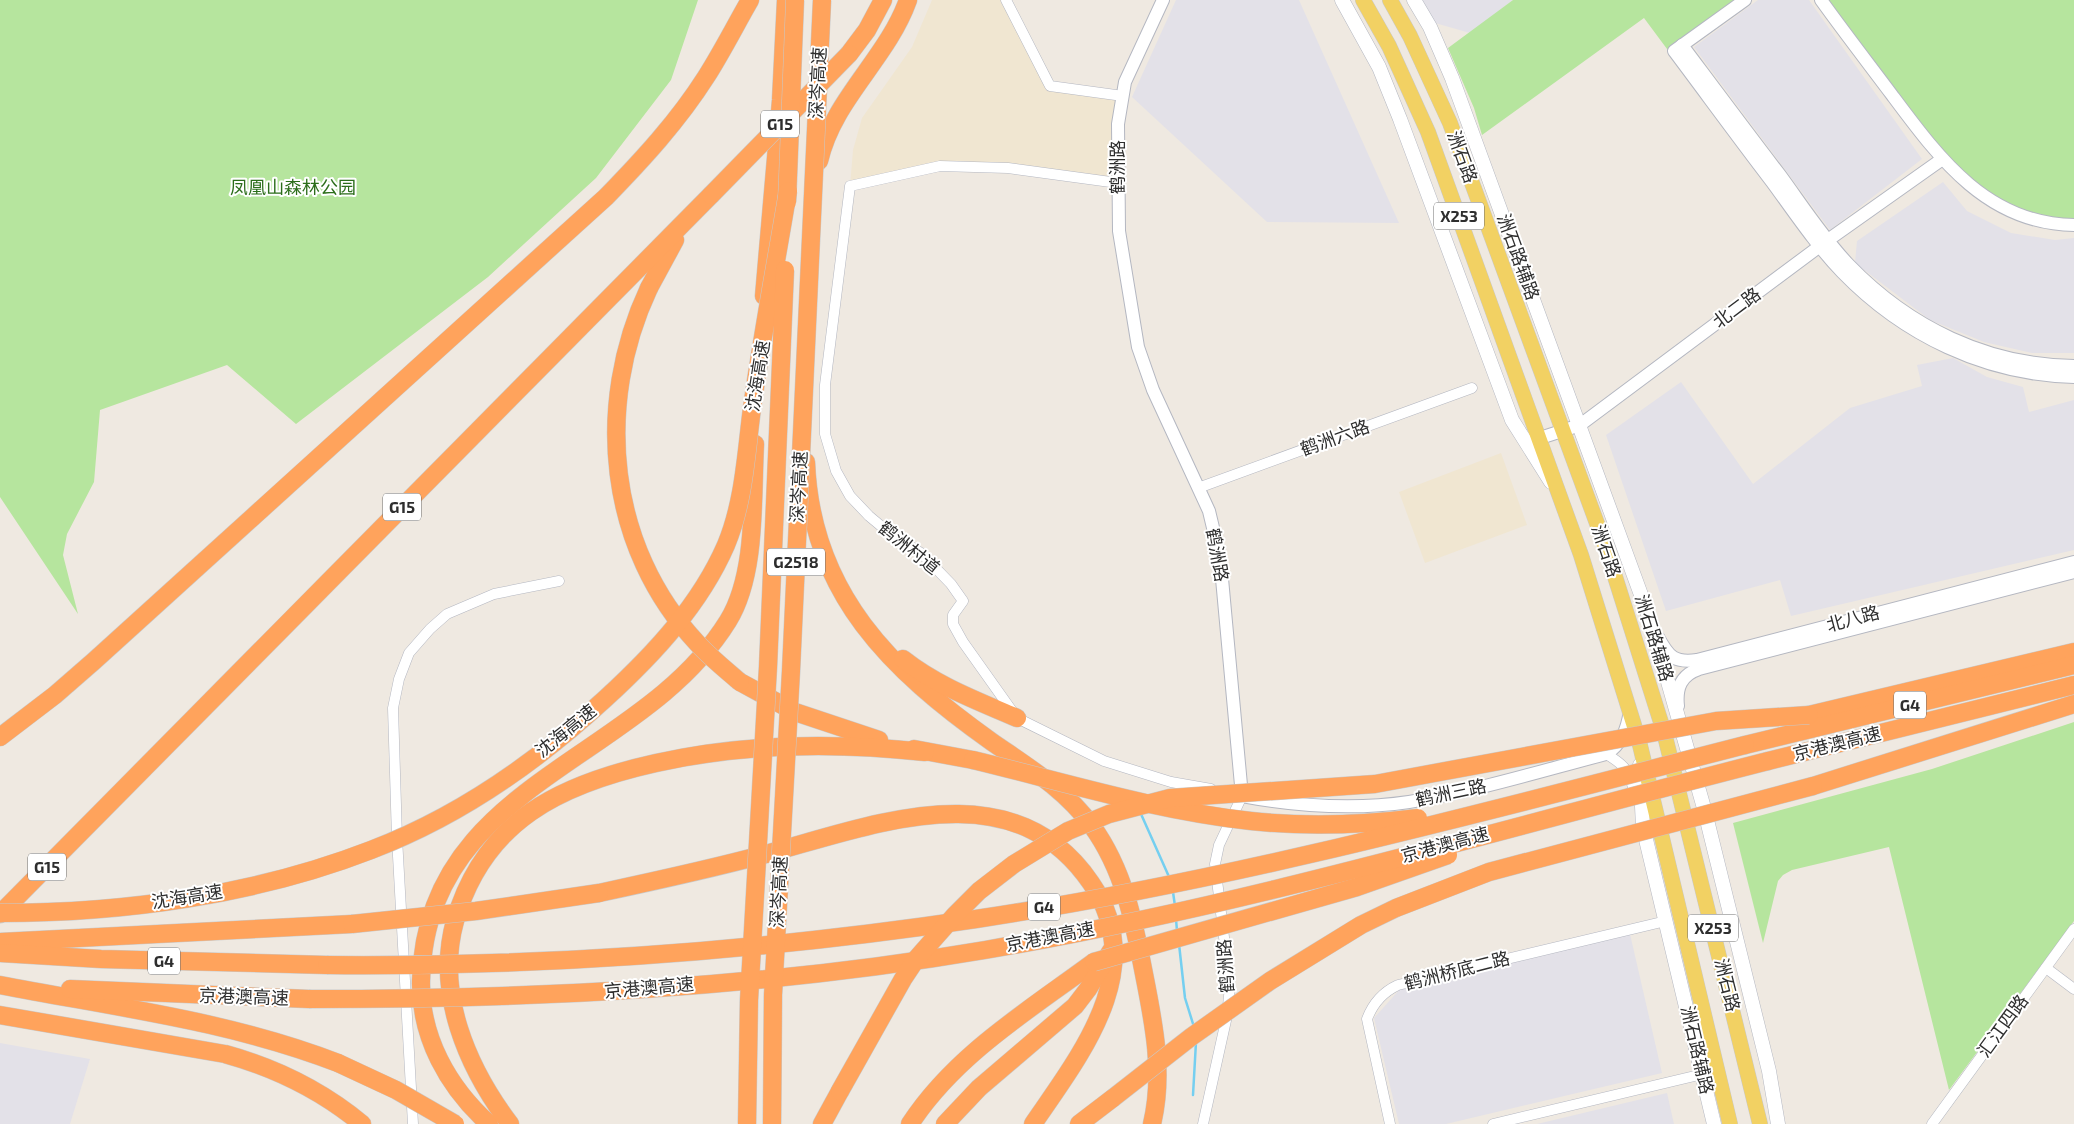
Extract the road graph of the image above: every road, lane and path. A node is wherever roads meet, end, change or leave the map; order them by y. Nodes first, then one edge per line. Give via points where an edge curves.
1 (750, 0) edge
2 (786, 0) edge
3 (795, 0) edge
4 (822, 0) edge
5 (883, 0) edge
6 (908, 0) edge
7 (1006, 0) edge
8 (1163, 0) edge
9 (1342, 0) edge
10 (1363, 0) edge
11 (1390, 0) edge
12 (1414, 0) edge
13 (1745, 0) edge
14 (1821, 0) edge
15 (1123, 96) junction
16 (1941, 160) junction
17 (1118, 183) junction
18 (788, 191) junction
19 (711, 194) junction
20 (2074, 225) edge
21 (1824, 243) junction
22 (2074, 366) edge
23 (2074, 377) edge
24 (1472, 388) dead end
25 (1580, 425) junction
26 (1563, 431) junction
27 (1532, 441) junction
28 (1198, 488) junction
29 (2074, 562) edge
30 (2074, 572) edge
31 (559, 580) dead end
32 (853, 611) junction
33 (1651, 622) junction
34 (2074, 652) edge
35 (2074, 665) edge
36 (2074, 685) edge
37 (2074, 704) edge
38 (1630, 711) junction
39 (1017, 718) junction
40 (1681, 726) junction
41 (0, 737) edge
42 (1639, 741) junction
43 (1745, 745) junction
44 (925, 752) junction
45 (1606, 754) junction
46 (1242, 796) junction
47 (1571, 812) junction
48 (1643, 827) junction
49 (0, 914) edge
50 (1666, 921) junction
51 (2074, 929) edge
52 (0, 942) edge
53 (1113, 946) junction
54 (0, 953) edge
55 (2046, 968) junction
56 (0, 985) edge
57 (2074, 989) edge
58 (0, 1015) edge
59 (1691, 1021) junction
60 (1719, 1073) junction
61 (1703, 1074) junction
62 (362, 1124) edge
63 (413, 1124) edge
64 (455, 1124) edge
65 (489, 1124) edge
66 (510, 1124) edge
67 (747, 1124) edge
68 (772, 1124) edge
69 (822, 1124) edge
70 (910, 1124) edge
71 (945, 1124) edge
72 (1033, 1124) edge
73 (1079, 1124) edge
74 (1152, 1124) edge
75 (1203, 1124) edge
76 (1390, 1124) edge
77 (1493, 1124) edge
78 (1714, 1124) edge
79 (1730, 1124) edge
80 (1760, 1124) edge
81 (1778, 1124) edge
82 (1932, 1124) edge

1 - 41 highway via 723,50 684,108 663,136 606,197 55,696
2 - 65 highway via 750,529 741,594 729,620 712,644 676,681 637,714 522,795 475,839 457,860 439,891 428,926 421,957 426,1027 435,1055 453,1083
3 - 18 highway, 深岑高速 / G15, bridge
4 - 68 highway, 深岑高速 / G2518, bridge via 773,995
5 - 19 highway, G15, bridge via 849,54
6 - 32 highway via 886,44 833,121 824,140 818,166 806,404 807,475 812,511 824,549
7 - 15 street via 1050,86
8 - 15 street, 鹤洲路 via 1126,82
9 - 27 main road via 1378,68 1400,119 1500,393 1512,420
10 - 27 main road, 洲石路 / X253 via 1389,46 1428,132
11 - 26 main road, 洲石路 / X253 via 1450,123
12 - 25 main road, 洲石路辅路 via 1430,27 1452,78
13 - 21 street via 1678,48
14 - 16 street
15 - 17 street, 鹤洲路 via 1118,124
16 - 20 street via 1966,184 1995,203 2037,220
16 - 21 street, 北二路
17 - 28 street, 鹤洲路 via 1119,231 1138,347 1153,390
17 - 39 street, 鹤洲村道 via 1008,168 940,166 850,186 825,385 825,434 836,471 850,496 869,516 921,553 951,584 962,601 953,615 953,624
18 - 49 highway, 沈海高速 / G15, bridge via 752,408 746,469 726,545 669,634 604,700 552,743 484,791 435,821 340,862 247,886 172,900
18 - 67 highway, 深岑高速 / G2518, bridge via 749,1000
19 - 44 highway, bridge via 675,241 630,332 619,388 616,451 619,482 636,546 664,599 698,644 740,682 795,712 874,739
19 - 49 highway, G15
21 - 22 street via 1903,312 1932,330 1964,344 2017,360
21 - 23 street via 1841,271 1867,296 1927,339 1960,354 2005,368
21 - 25 street, 北二路
24 - 28 street, 鹤洲六路
25 - 26 street, 北二路
25 - 33 main road, 洲石路辅路
26 - 27 street, 北二路
26 - 80 main road, 洲石路 / X253 via 1606,548 1664,732
27 - 38 main road, 洲石路 / X253 via 1559,495 1581,555
28 - 46 street, 鹤洲路 via 1209,511 1220,557
29 - 33 street, 北八路 via 1684,662 1675,659 1663,646
30 - 40 street, 北八路 via 1691,672 1678,690
31 - 63 street via 494,594 447,614 409,653 399,680 393,708 394,755
32 - 39 highway via 892,650 930,678
32 - 74 highway via 884,652 913,681 940,704 1051,782 1081,811 1104,844 1129,902 1150,1004 1157,1069
33 - 40 main road, 洲石路辅路
34 - 69 highway, bridge via 1809,715 1716,721 1375,784 1170,798 1109,814 1068,830 1014,864 955,915 917,958
35 - 43 highway, 京港澳高速 / G4
36 - 47 highway, 京港澳高速 / G4, bridge
37 - 73 highway, bridge via 1813,786 1489,872 1396,908 1270,981 1191,1037
38 - 42 main road, 洲石路 / X253
38 - 45 street via 1626,730 1618,744
39 - 46 street, 鹤洲村道 via 1104,760 1171,782
40 - 81 main road, 洲石路辅路 via 1769,1070
42 - 48 main road, 洲石路辅路
42 - 60 main road, 洲石路 / X253
43 - 44 highway, bridge via 1630,764 1419,817 1332,825 1252,821 1188,812 973,760
43 - 54 highway, 京港澳高速 / G4, bridge via 1330,848 1113,895 977,919 758,946 493,965 327,965
44 - 66 highway via 815,745 707,752 636,767 578,786 548,800 516,823 491,849 471,879 454,926 449,957 450,993 458,1028 484,1085
45 - 46 street, 鹤洲三路 via 1486,786 1408,802 1340,807
45 - 48 street via 1628,770
46 - 75 street, 鹤洲路 via 1219,845 1215,864 1230,986 1227,1016
47 - 56 highway, 京港澳高速 / G4, bridge via 1348,871 1124,923 984,950 759,979 598,993 437,999 309,1000
47 - 70 highway, bridge via 1357,887 1094,962 985,1043 936,1091
48 - 50 main road, 洲石路辅路
50 - 59 main road, 洲石路辅路
50 - 76 street, 鹤洲桥底二路 via 1390,988 1378,998 1367,1018
51 - 55 street, 汇江四路
52 - 53 highway, bridge via 352,924 476,911 599,893 723,866 920,815 983,815 1033,829 1070,856 1096,890 1111,929
53 - 71 highway via 1075,1006 979,1088
53 - 72 highway via 1112,977 1106,1002 1092,1034
55 - 57 street
55 - 82 street, 汇江四路
56 - 64 highway, bridge via 234,1030 304,1050 396,1090
58 - 62 highway via 225,1054 279,1071 336,1103
59 - 60 main road
59 - 61 main road, 洲石路辅路
60 - 79 main road, 洲石路 / X253
61 - 77 street
61 - 78 main road, 洲石路辅路

